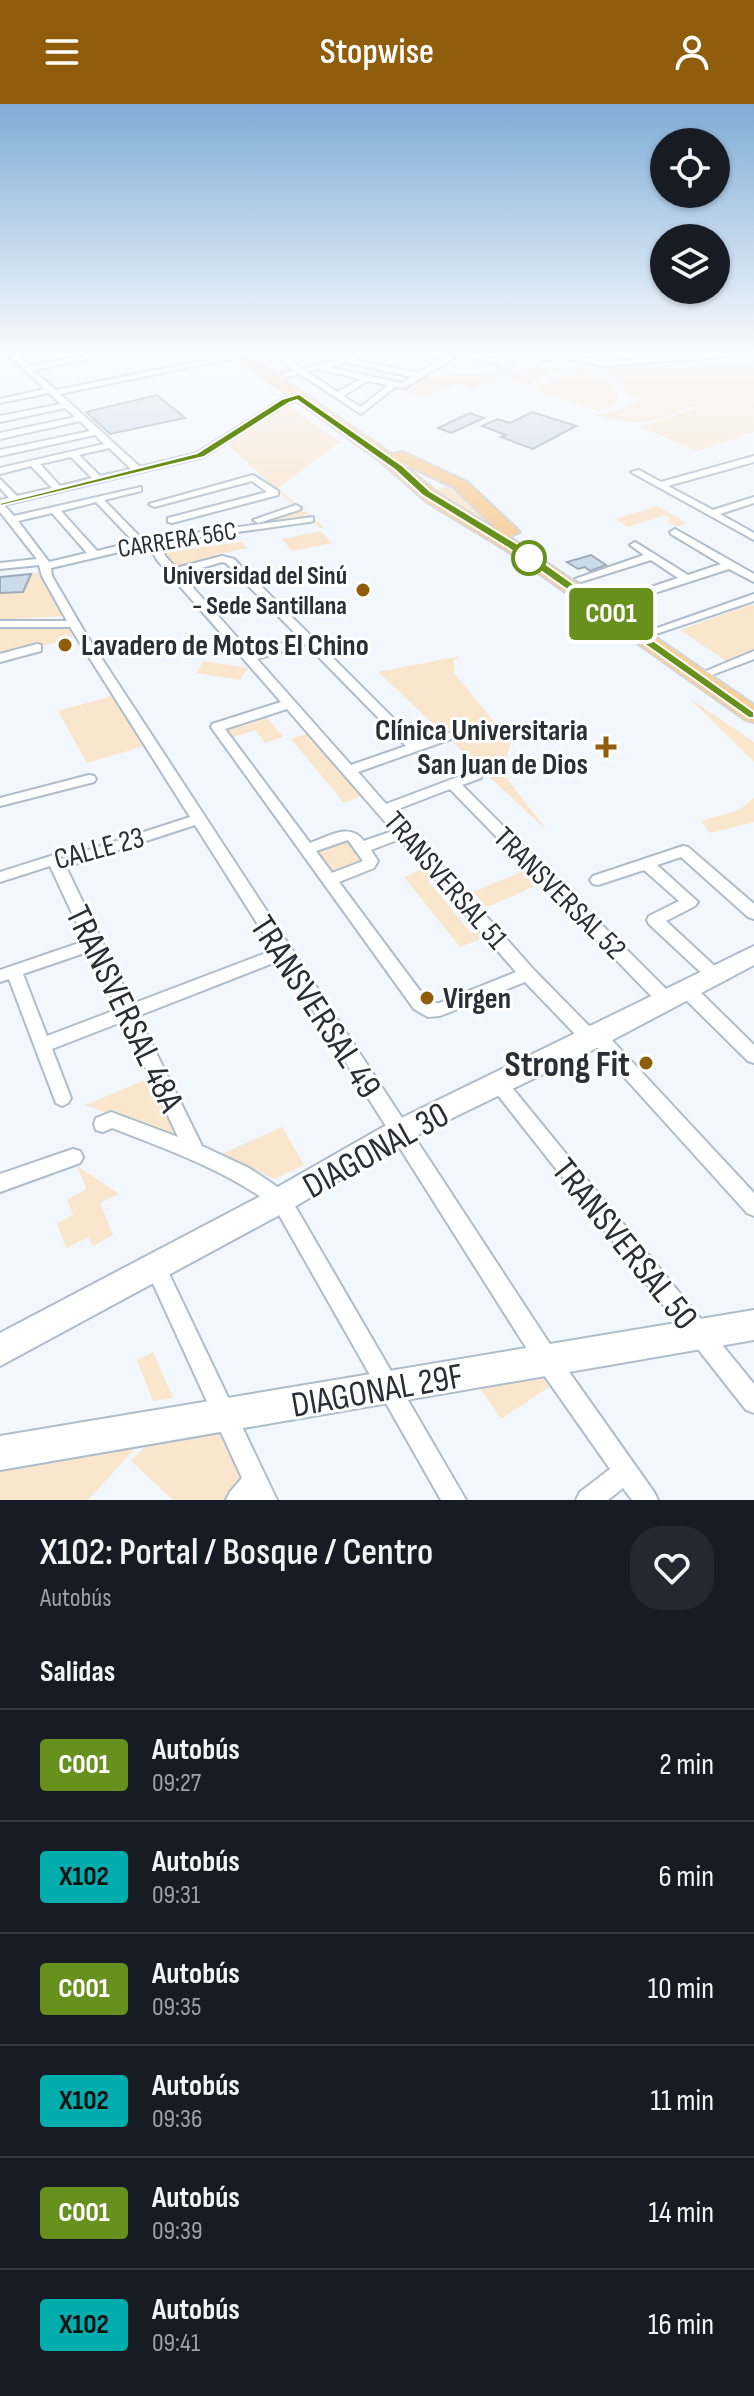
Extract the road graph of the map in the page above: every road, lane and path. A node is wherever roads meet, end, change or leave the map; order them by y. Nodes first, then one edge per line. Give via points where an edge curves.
1 (262, 416) edge
2 (326, 416) edge
3 (349, 416) edge
4 (82, 418) joint
5 (17, 432) junction
6 (96, 432) junction
7 (0, 436) edge
8 (111, 445) junction
9 (30, 446) junction
10 (0, 453) edge
11 (73, 454) junction
12 (754, 459) edge
13 (44, 461) junction
14 (33, 463) junction
15 (138, 470) junction
16 (0, 471) edge
17 (636, 472) dead end
18 (121, 474) junction
19 (98, 479) junction
20 (0, 482) edge
21 (660, 485) junction
22 (58, 489) junction
23 (138, 489) junction
24 (15, 499) junction
25 (98, 499) junction
26 (754, 500) edge
27 (0, 504) edge
28 (154, 504) junction
29 (296, 508) dead end
30 (54, 509) junction
31 (712, 514) junction
32 (309, 519) dead end
33 (11, 520) junction
34 (172, 520) junction
35 (498, 530) junction
36 (226, 532) junction
37 (675, 532) dead end
38 (189, 536) junction
39 (754, 537) edge
40 (146, 542) junction
41 (635, 545) dead end
42 (93, 553) junction
43 (652, 556) junction
44 (44, 563) junction
45 (729, 565) junction
46 (0, 566) edge
47 (174, 572) junction
48 (580, 579) junction
49 (687, 579) junction
50 (754, 579) edge
51 (754, 597) edge
52 (614, 603) junction
53 (0, 624) edge
54 (74, 624) junction
55 (655, 631) junction
56 (307, 640) junction
57 (37, 648) dead end
58 (754, 655) edge
59 (251, 657) junction
60 (0, 658) edge
61 (712, 671) junction
62 (754, 698) edge
63 (291, 703) junction
64 (754, 715) edge
65 (446, 736) dead end
66 (415, 747) junction
67 (351, 770) junction
68 (476, 775) dead end
69 (89, 779) dead end
70 (453, 784) junction
71 (0, 802) edge
72 (385, 809) junction
73 (198, 819) junction
74 (404, 832) junction
75 (361, 848) junction
76 (306, 849) junction
77 (645, 863) junction
78 (57, 865) junction
79 (2, 872) edge
80 (328, 880) junction
81 (598, 880) dead end
82 (754, 913) edge
83 (96, 943) junction
84 (283, 953) junction
85 (754, 955) edge
86 (7, 974) edge
87 (528, 974) junction
88 (715, 976) junction
89 (677, 996) junction
90 (129, 1012) junction
91 (594, 1038) junction
92 (41, 1046) junction
93 (754, 1056) edge
94 (499, 1084) junction
95 (62, 1098) dead end
96 (103, 1124) dead end
97 (398, 1132) junction
98 (195, 1152) junction
99 (73, 1157) dead end
100 (0, 1183) edge
101 (281, 1200) junction
102 (754, 1207) edge
103 (155, 1266) junction
104 (754, 1325) edge
105 (699, 1334) junction
106 (0, 1350) edge
107 (547, 1360) junction
108 (390, 1387) junction
109 (754, 1402) edge
110 (225, 1415) junction
111 (0, 1453) edge
112 (626, 1472) junction
113 (260, 1490) edge
114 (238, 1500) edge
115 (454, 1500) edge
116 (588, 1500) edge
117 (646, 1500) edge

1 - 15 street via 206,452
2 - 35 main road via 426,493
3 - 35 main road via 400,457 461,485
4 - 5 street
4 - 6 street
5 - 7 street
5 - 9 street
6 - 8 street
6 - 9 street
8 - 11 street
8 - 15 street
9 - 10 street
9 - 13 street
11 - 13 street
11 - 19 street
12 - 21 street
13 - 14 street
14 - 16 street
14 - 22 street
15 - 18 street
17 - 21 street
18 - 19 street
18 - 23 street
19 - 22 street
20 - 24 street
21 - 31 street
22 - 24 street
23 - 25 street
23 - 28 street
24 - 27 street
25 - 30 street
25 - 40 street, TRANSVERSAL 51
26 - 31 street
27 - 33 street, TRANSVERSAL 49
28 - 34 street
28 - 34 street via 255,477 275,492
29 - 36 street
30 - 33 street
30 - 42 street
31 - 39 street
32 - 36 street, CARRERA 56C
33 - 44 street, TRANSVERSAL 49
34 - 38 street
35 - 48 main road
35 - 64 main road
36 - 38 street, CARRERA 56C
37 - 45 street
38 - 40 street, CARRERA 56C
40 - 42 street, CARRERA 56C
40 - 47 street, TRANSVERSAL 51
41 - 43 street
42 - 44 street, CARRERA 56C
43 - 48 street
43 - 49 street
44 - 46 street, CARRERA 56C
44 - 54 street, TRANSVERSAL 49
45 - 49 street
45 - 50 street
47 - 56 street via 225,559
47 - 59 street, TRANSVERSAL 51
48 - 52 main road
49 - 52 street
51 - 55 street
52 - 55 main road
53 - 54 street
54 - 73 street, TRANSVERSAL 49
55 - 61 main road
56 - 59 street
56 - 66 street
57 - 60 street
58 - 61 street
59 - 63 street, TRANSVERSAL 51
61 - 62 main road
63 - 67 street, TRANSVERSAL 51
63 - 76 street via 217,727
65 - 66 street
66 - 67 street
67 - 72 street, TRANSVERSAL 51
68 - 70 street
69 - 71 street
70 - 72 street
70 - 89 street, TRANSVERSAL 52
72 - 74 street, TRANSVERSAL 51
73 - 78 street, CALLE 23
73 - 84 street, TRANSVERSAL 49
74 - 75 street
74 - 87 street, TRANSVERSAL 51
75 - 76 street via 346,835
75 - 80 street via 369,864
76 - 80 street
77 - 81 street
77 - 82 street via 683,851
77 - 88 street via 690,902 655,920
78 - 79 street, CALLE 23 via 54,860
78 - 83 street, TRANSVERSAL 48A
80 - 87 street via 428,1010
83 - 86 street
83 - 90 street, TRANSVERSAL 48A
84 - 90 street
84 - 97 street, TRANSVERSAL 49
85 - 88 street, DIAGONAL 30
86 - 92 street
87 - 91 street, TRANSVERSAL 51
88 - 89 street, DIAGONAL 30
89 - 91 street, DIAGONAL 30
89 - 93 street, TRANSVERSAL 52
90 - 92 street
90 - 98 street, TRANSVERSAL 48A
91 - 94 street, DIAGONAL 30
91 - 102 street, TRANSVERSAL 51
92 - 95 street
94 - 97 street, DIAGONAL 30
94 - 105 street, TRANSVERSAL 50
96 - 98 street via 111,1120
97 - 101 street, DIAGONAL 30
97 - 107 street, TRANSVERSAL 49
98 - 101 street
99 - 100 street
101 - 103 street, DIAGONAL 30
101 - 108 street
103 - 106 street, DIAGONAL 30
103 - 110 street
104 - 105 street, DIAGONAL 29F
105 - 107 street, DIAGONAL 29F
105 - 109 street, TRANSVERSAL 50
107 - 108 street, DIAGONAL 29F
107 - 112 street, TRANSVERSAL 49
108 - 110 street, DIAGONAL 29F
108 - 115 street
110 - 111 street, DIAGONAL 29F
110 - 113 street
112 - 116 street
112 - 117 street, TRANSVERSAL 49
113 - 114 street

